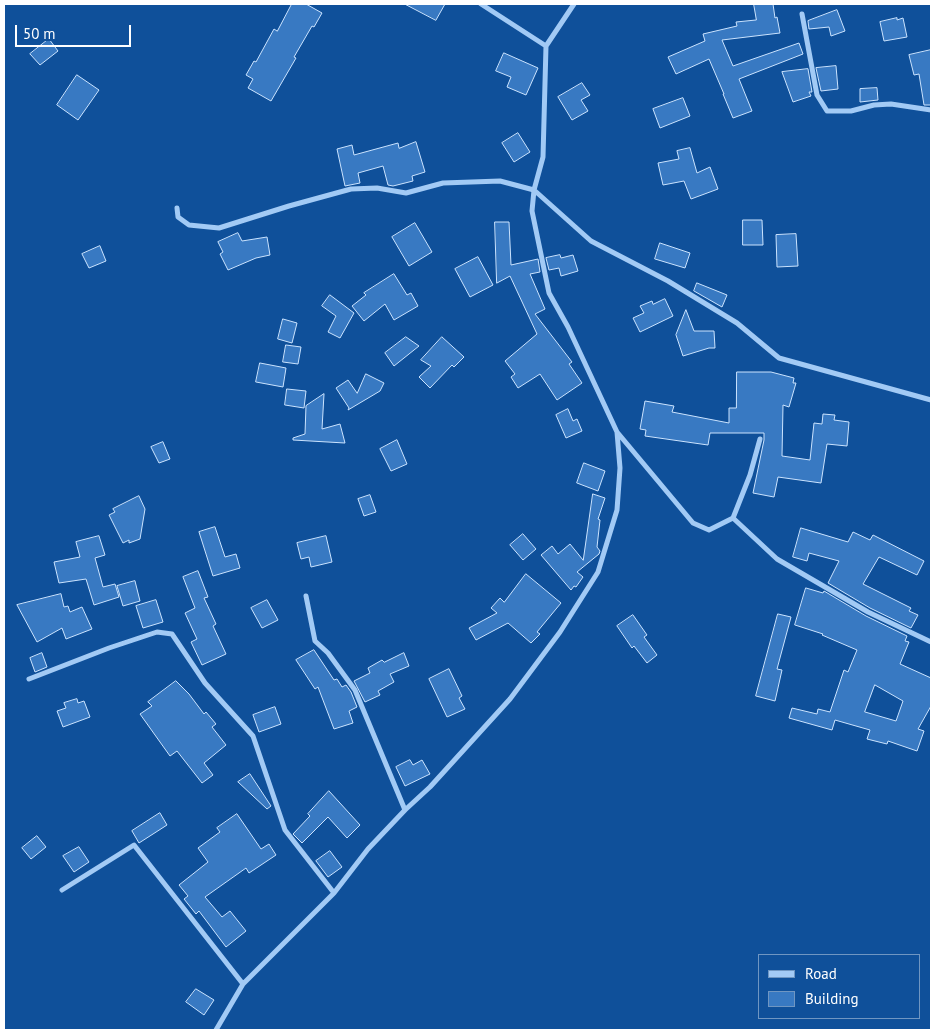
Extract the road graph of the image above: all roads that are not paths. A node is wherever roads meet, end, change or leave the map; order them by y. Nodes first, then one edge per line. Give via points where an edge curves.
1 (481, 4) edge
2 (574, 4) edge
3 (802, 14) dead end
4 (546, 46) junction
5 (931, 110) edge
6 (534, 190) junction
7 (177, 208) dead end
8 (931, 400) edge
9 (617, 432) junction
10 (760, 439) dead end
11 (733, 518) junction
12 (306, 596) dead end
13 (931, 642) edge
14 (29, 679) dead end
15 (405, 810) junction
16 (62, 890) dead end
17 (334, 893) junction
18 (243, 984) junction
19 (216, 1030) edge

1 - 4 street
2 - 4 street
3 - 5 street via 817,95 827,111 851,111 891,104
4 - 6 street via 542,157
6 - 7 street via 500,181 443,183 406,193 377,188 351,189 219,228 189,225 178,217
6 - 8 street via 591,241 668,281 737,323 779,358
6 - 9 street via 532,211 549,293
9 - 11 street via 693,523 709,530
9 - 15 street via 620,468 617,510 598,572 560,632 510,699
10 - 11 street
11 - 13 street via 777,559 868,612
12 - 15 street via 315,641 355,690
14 - 17 street via 157,632 172,634 205,682 253,736 285,830
15 - 17 street via 368,849
16 - 18 street via 134,845
17 - 18 street
18 - 19 street

